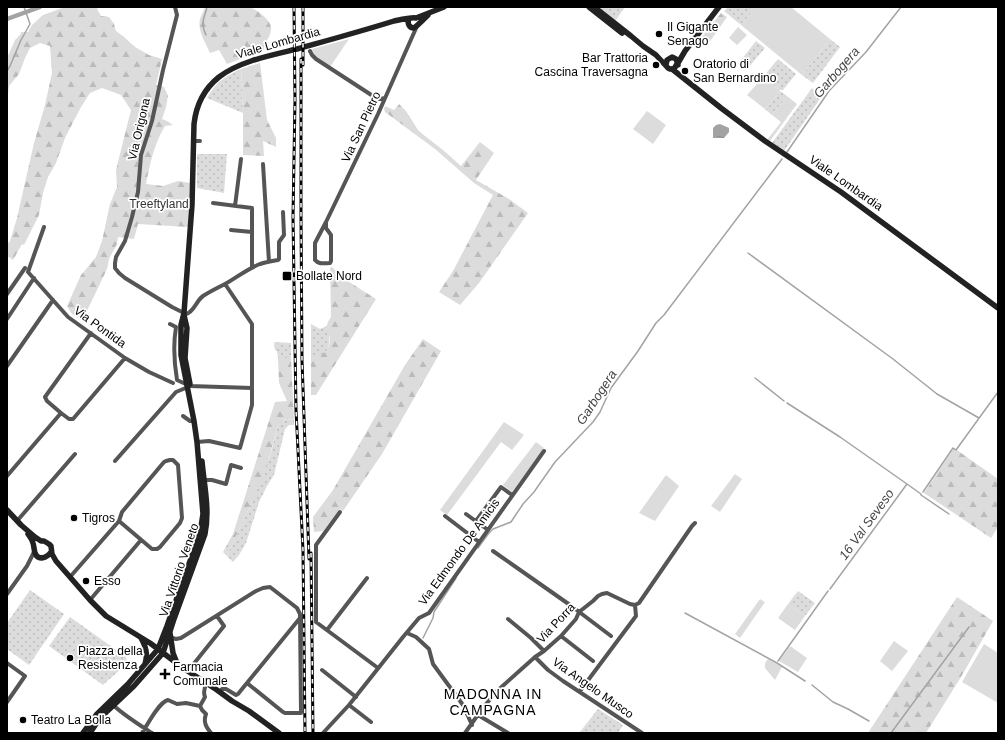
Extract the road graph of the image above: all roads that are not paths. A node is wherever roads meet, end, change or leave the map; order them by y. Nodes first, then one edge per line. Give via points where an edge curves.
1 (175, 7) edge
2 (444, 7) edge
3 (589, 7) edge
4 (594, 7) edge
5 (719, 7) edge
6 (433, 11) junction
7 (416, 18) junction
8 (409, 24) junction
9 (418, 25) junction
10 (412, 39) junction
11 (643, 46) junction
12 (310, 51) dead end
13 (685, 52) junction
14 (656, 55) junction
15 (671, 58) junction
16 (678, 64) junction
17 (666, 65) junction
18 (672, 69) junction
19 (682, 76) junction
20 (385, 98) junction
21 (193, 141) junction
22 (200, 141) dead end
23 (241, 159) dead end
24 (263, 164) dead end
25 (213, 203) dead end
26 (235, 206) junction
27 (283, 212) dead end
28 (326, 222) junction
29 (44, 228) dead end
30 (231, 230) dead end
31 (252, 232) junction
32 (269, 262) junction
33 (252, 268) junction
34 (27, 270) junction
35 (34, 278) junction
36 (225, 284) junction
37 (7, 294) edge
38 (53, 300) junction
39 (998, 308) edge
40 (184, 313) junction
41 (7, 319) edge
42 (170, 324) dead end
43 (91, 334) junction
44 (125, 358) junction
45 (7, 366) edge
46 (173, 383) dead end
47 (188, 386) junction
48 (252, 388) junction
49 (61, 413) junction
50 (183, 416) dead end
51 (194, 421) junction
52 (198, 442) junction
53 (544, 451) dead end
54 (75, 454) dead end
55 (115, 461) dead end
56 (241, 468) dead end
57 (7, 476) edge
58 (202, 480) junction
59 (512, 495) junction
60 (7, 510) edge
61 (340, 512) dead end
62 (466, 514) dead end
63 (445, 516) dead end
64 (119, 521) junction
65 (476, 521) junction
66 (19, 523) junction
67 (696, 523) dead end
68 (488, 530) junction
69 (141, 540) junction
70 (41, 541) junction
71 (480, 542) junction
72 (34, 550) junction
73 (493, 551) dead end
74 (51, 552) junction
75 (43, 557) junction
76 (27, 565) junction
77 (69, 576) junction
78 (367, 578) dead end
79 (7, 594) edge
80 (90, 600) junction
81 (635, 604) junction
82 (579, 612) junction
83 (217, 616) junction
84 (301, 617) junction
85 (508, 619) dead end
86 (327, 630) junction
87 (407, 633) junction
88 (140, 636) junction
89 (170, 636) junction
90 (560, 636) junction
91 (611, 636) dead end
92 (158, 649) junction
93 (544, 651) junction
94 (163, 653) junction
95 (535, 658) junction
96 (593, 661) dead end
97 (7, 663) edge
98 (177, 663) junction
99 (144, 666) junction
100 (378, 668) junction
101 (322, 670) dead end
102 (188, 671) junction
103 (207, 683) junction
104 (247, 683) junction
105 (220, 692) junction
106 (580, 692) junction
107 (356, 696) junction
108 (7, 702) edge
109 (111, 703) junction
110 (349, 705) junction
111 (200, 706) junction
112 (478, 715) junction
113 (371, 722) dead end
114 (472, 725) junction
115 (144, 731) edge
116 (91, 732) edge
117 (83, 733) edge
118 (152, 733) edge
119 (211, 733) edge
120 (279, 733) edge
121 (323, 733) edge
122 (466, 733) edge
123 (508, 733) edge
124 (642, 733) edge

1 - 40 street, Via Origona via 176,14 152,121 141,155 138,192 125,241 114,263 119,273
2 - 6 street
3 - 11 street
4 - 11 street
5 - 13 street
6 - 7 street
6 - 9 street
7 - 8 street via 412,17
7 - 9 street
8 - 9 street via 414,28
8 - 10 street
8 - 21 street, Viale Lombardia via 394,22 237,66 218,78 199,102
9 - 10 street, Via San Pietro
10 - 20 street, Via San Pietro
11 - 14 street
12 - 20 street via 316,59 376,98
13 - 15 street
13 - 16 street
14 - 15 street
14 - 17 street
15 - 16 street via 676,59
15 - 17 street via 667,60
16 - 18 street
16 - 19 street
17 - 18 street
18 - 19 street, Viale Lombardia
19 - 39 street, Viale Lombardia via 760,137 847,196
20 - 28 street, Via San Pietro
21 - 22 street
21 - 40 street, Viale Lombardia via 192,205
23 - 26 street
24 - 32 street
25 - 26 street
26 - 31 street via 252,208
27 - 32 street via 284,235 279,242 279,259
28 - 28 street, Via San Pietro via 315,243 315,260 320,263 331,261 331,235 326,228
29 - 34 street
30 - 31 street
31 - 33 street
32 - 33 street
33 - 36 street
34 - 35 street, Via Pontida
34 - 37 street
35 - 38 street, Via Pontida
35 - 41 street
36 - 40 street via 201,298 189,314
36 - 48 street via 252,324
38 - 43 street, Via Pontida via 68,317
38 - 45 street
40 - 47 street, Via Vittorio Veneto via 180,348
42 - 47 street via 176,327 174,357 177,380
43 - 44 street, Via Pontida
43 - 49 street via 45,397
44 - 46 street, Via Pontida
44 - 49 street via 73,419
47 - 48 street
47 - 51 street, Via Vittorio Veneto
47 - 52 street, Via Vittorio Veneto via 197,418
47 - 55 street via 175,393
48 - 52 street via 252,405 240,448 209,441
49 - 57 street
50 - 51 street
51 - 52 street, Via Vittorio Veneto
52 - 58 street, Via Vittorio Veneto
53 - 59 street, Via Edmondo De Amicis
54 - 66 street
56 - 58 street via 231,465 226,484
58 - 89 street, Via Vittorio Veneto via 208,510 205,534
58 - 92 street, Via Vittorio Veneto via 202,514 197,545
59 - 65 street via 501,487
59 - 68 street, Via Edmondo De Amicis
60 - 66 street
61 - 86 street via 316,545 316,622
62 - 65 street
63 - 71 street
64 - 69 street
64 - 69 street via 122,512 164,462 176,462 182,514 180,523 157,549 152,549
64 - 77 street
65 - 68 street
66 - 70 street
66 - 72 street via 32,539
67 - 81 street via 641,601
68 - 71 street, Via Edmondo De Amicis
69 - 80 street
70 - 72 street via 36,544
70 - 74 street via 51,546
71 - 87 street, Via Edmondo De Amicis via 429,613 419,618
72 - 75 street via 37,556
72 - 76 street
73 - 82 street
74 - 75 street via 49,556
74 - 77 street
75 - 76 street
75 - 77 street
76 - 79 street
77 - 80 street
78 - 86 street
80 - 88 street via 109,618
81 - 82 street, Via Porra via 604,593
81 - 106 street via 636,616
82 - 90 street, Via Porra via 576,620
82 - 91 street
83 - 84 street via 263,588 270,587 297,608
83 - 89 street via 179,639
83 - 102 street via 224,626
84 - 104 street
84 - 104 street via 301,713 283,712
85 - 93 street
86 - 100 street
87 - 100 street, Via Edmondo De Amicis
87 - 114 street via 422,641 429,649 433,664 463,705
88 - 92 street
88 - 99 street via 147,653
89 - 94 street, Via Vittorio Veneto
89 - 98 street
90 - 93 street, Via Porra
90 - 96 street
92 - 94 street
92 - 99 street, Via Vittorio Veneto
93 - 95 street, Via Porra
94 - 98 street
94 - 109 street, Via Vittorio Veneto via 134,686
95 - 106 street, Via Angelo Musco via 562,681
95 - 112 street, Via Porra via 497,691
97 - 108 street via 25,676
98 - 102 street
99 - 109 street, Via Vittorio Veneto
100 - 107 street, Via Edmondo De Amicis
101 - 107 street
102 - 103 street
103 - 105 street
103 - 111 street via 203,693 205,697
104 - 105 street via 237,695 226,688
105 - 120 street
106 - 124 street, Via Angelo Musco
107 - 110 street, Via Edmondo De Amicis
109 - 115 street
109 - 116 street, Via Vittorio Veneto
109 - 117 street, Via Vittorio Veneto via 97,714
110 - 113 street
110 - 121 street, Via Edmondo De Amicis
111 - 115 street via 164,701
111 - 119 street via 206,714 204,721
112 - 114 street, Via Porra
112 - 123 street
114 - 122 street, Via Porra
115 - 118 street

